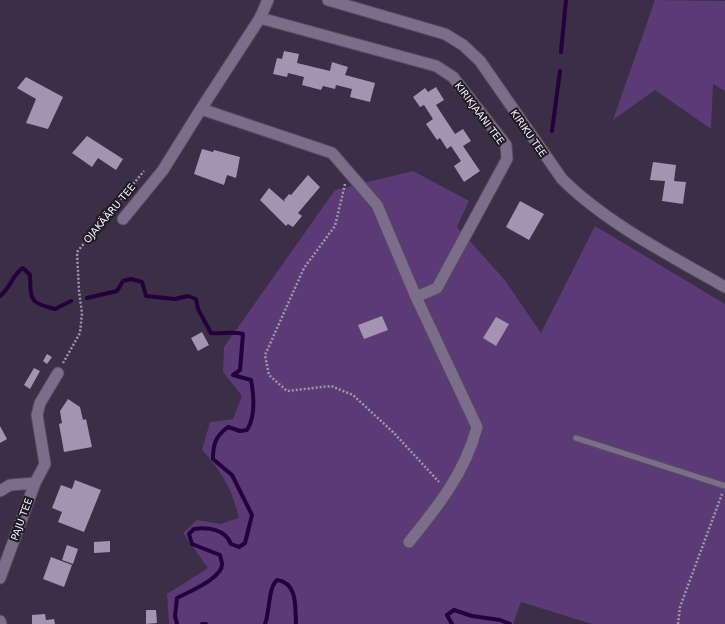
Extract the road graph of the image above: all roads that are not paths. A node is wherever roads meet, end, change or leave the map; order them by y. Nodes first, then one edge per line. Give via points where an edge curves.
1 (268, 0) edge
2 (328, 0) edge
3 (260, 18) junction
4 (201, 109) junction
5 (123, 219) dead end
6 (725, 287) edge
7 (416, 297) junction
8 (58, 373) road end
9 (576, 438) dead end
10 (35, 483) junction
11 (725, 486) edge
12 (0, 491) edge
13 (409, 542) dead end
14 (0, 578) edge
15 (0, 621) edge
16 (1, 624) edge

1 - 3 street
2 - 6 street, KIRIKU TEE via 444,34 463,45 480,61 562,179 577,194 665,253
3 - 4 street
3 - 7 street, KIRIKJAANI TEE via 436,66 453,77 506,145 507,159 437,288
4 - 5 street, OJAKÄÄRU TEE via 163,170
4 - 7 street via 332,153 377,205
7 - 13 street via 477,427 472,448 448,493
8 - 10 street via 40,403 37,415 44,464
9 - 11 lane
10 - 12 street via 10,486
10 - 14 street, PAJU TEE
15 - 16 street

